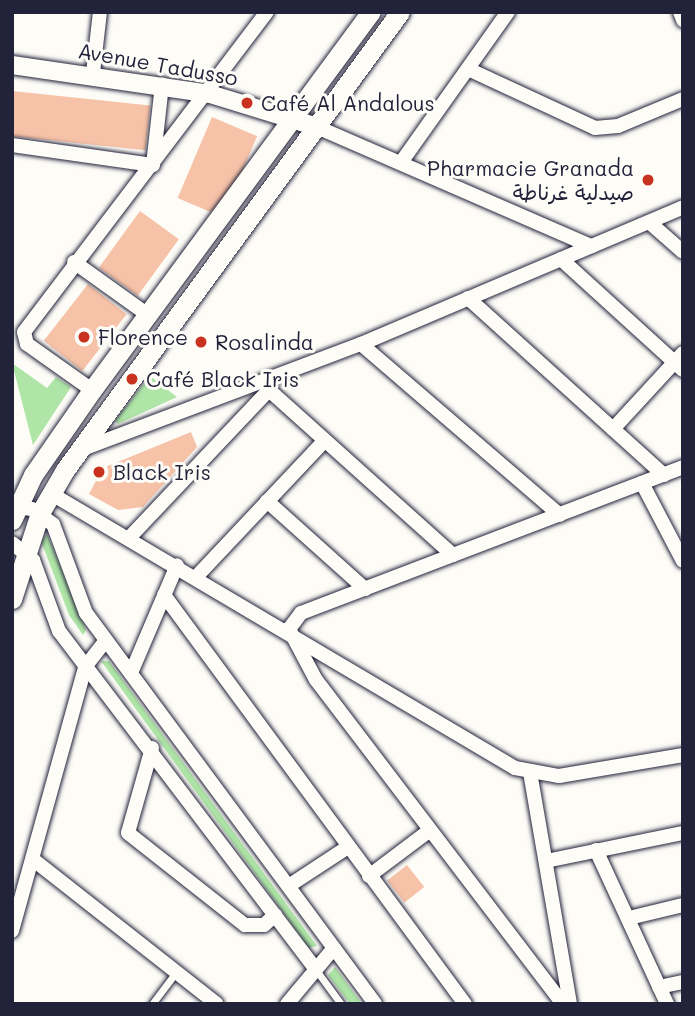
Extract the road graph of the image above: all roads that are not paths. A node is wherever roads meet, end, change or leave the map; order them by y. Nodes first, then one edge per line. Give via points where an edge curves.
1 (100, 12) edge
2 (267, 12) edge
3 (371, 12) edge
4 (400, 12) edge
5 (508, 12) edge
6 (680, 12) edge
7 (683, 20) edge
8 (12, 65) edge
9 (468, 69) junction
10 (93, 73) junction
11 (162, 85) junction
12 (210, 94) junction
13 (683, 99) edge
14 (293, 117) junction
15 (317, 127) junction
16 (12, 145) edge
17 (402, 161) junction
18 (153, 165) junction
19 (683, 207) edge
20 (649, 222) junction
21 (591, 246) junction
22 (683, 252) edge
23 (561, 259) junction
24 (74, 262) junction
25 (468, 298) junction
26 (148, 316) junction
27 (361, 344) junction
28 (680, 362) edge
29 (268, 385) junction
30 (92, 390) junction
31 (613, 429) junction
32 (324, 441) junction
33 (80, 450) junction
34 (683, 467) edge
35 (664, 475) junction
36 (642, 483) junction
37 (50, 493) junction
38 (267, 501) junction
39 (14, 511) edge
40 (40, 513) junction
41 (559, 515) junction
42 (129, 538) junction
43 (19, 548) edge
44 (453, 555) junction
45 (683, 561) edge
46 (177, 565) junction
47 (197, 576) junction
48 (365, 589) junction
49 (164, 595) junction
50 (12, 599) edge
51 (289, 629) junction
52 (106, 640) junction
53 (85, 667) junction
54 (131, 673) junction
55 (152, 748) junction
56 (683, 755) edge
57 (530, 772) junction
58 (429, 831) junction
59 (683, 833) edge
60 (348, 847) junction
61 (596, 850) junction
62 (35, 861) junction
63 (547, 861) junction
64 (369, 876) junction
65 (290, 885) junction
66 (683, 905) edge
67 (275, 915) junction
68 (629, 918) junction
69 (12, 931) edge
70 (334, 948) junction
71 (316, 970) junction
72 (176, 972) junction
73 (683, 982) edge
74 (659, 987) junction
75 (152, 1004) edge
76 (217, 1004) edge
77 (287, 1004) edge
78 (341, 1004) edge
79 (374, 1004) edge
80 (465, 1004) edge
81 (563, 1004) edge
82 (570, 1004) edge
83 (667, 1004) edge

1 - 10 street
2 - 12 street
3 - 14 main road
4 - 15 main road
5 - 9 street
6 - 7 street
8 - 10 street, Avenue Tadusso
9 - 13 street via 594,128 618,126
9 - 17 street
10 - 11 street, Avenue Tadusso
11 - 12 street, Avenue Tadusso
11 - 18 street
12 - 14 street, Avenue Tadusso
12 - 18 street
14 - 15 street, Avenue Tadusso
14 - 26 main road
15 - 17 street
15 - 33 main road
16 - 18 street
17 - 21 street
18 - 24 street
19 - 20 street
20 - 21 street
20 - 22 street
21 - 23 street
23 - 25 street
23 - 28 street
24 - 26 street
24 - 30 street via 23,338
25 - 27 street
25 - 31 street
26 - 30 main road
27 - 29 street
27 - 41 street
28 - 31 street
29 - 32 street
29 - 33 street
29 - 42 street
30 - 39 main road
31 - 35 street
32 - 38 street
32 - 44 street
33 - 37 main road
34 - 35 street
35 - 36 street
36 - 41 street
36 - 45 street
37 - 40 main road
37 - 42 street
38 - 47 street
38 - 48 street
39 - 40 street
40 - 43 main road
40 - 52 street via 57,531 86,613
41 - 44 street
42 - 46 street
43 - 50 main road
43 - 53 street via 59,631
44 - 48 street
46 - 47 street
46 - 49 street
47 - 51 street
48 - 51 street via 301,613
49 - 54 street
49 - 60 street
51 - 57 street via 499,760
51 - 58 street via 316,680
52 - 53 street
52 - 54 street
53 - 55 street
53 - 62 street
54 - 65 street
55 - 67 street
55 - 67 street via 128,833 245,925 264,925
56 - 57 street via 559,776
57 - 63 street
58 - 64 street
58 - 81 street
59 - 61 street
60 - 64 street
60 - 65 street
61 - 63 street
61 - 68 street
62 - 69 street
62 - 72 street
63 - 82 street
64 - 80 street
65 - 70 street
66 - 68 street
67 - 71 street
68 - 74 street
70 - 71 street
70 - 79 street
71 - 77 street
71 - 78 lane
72 - 75 lane
72 - 76 street
73 - 74 street
74 - 83 street

